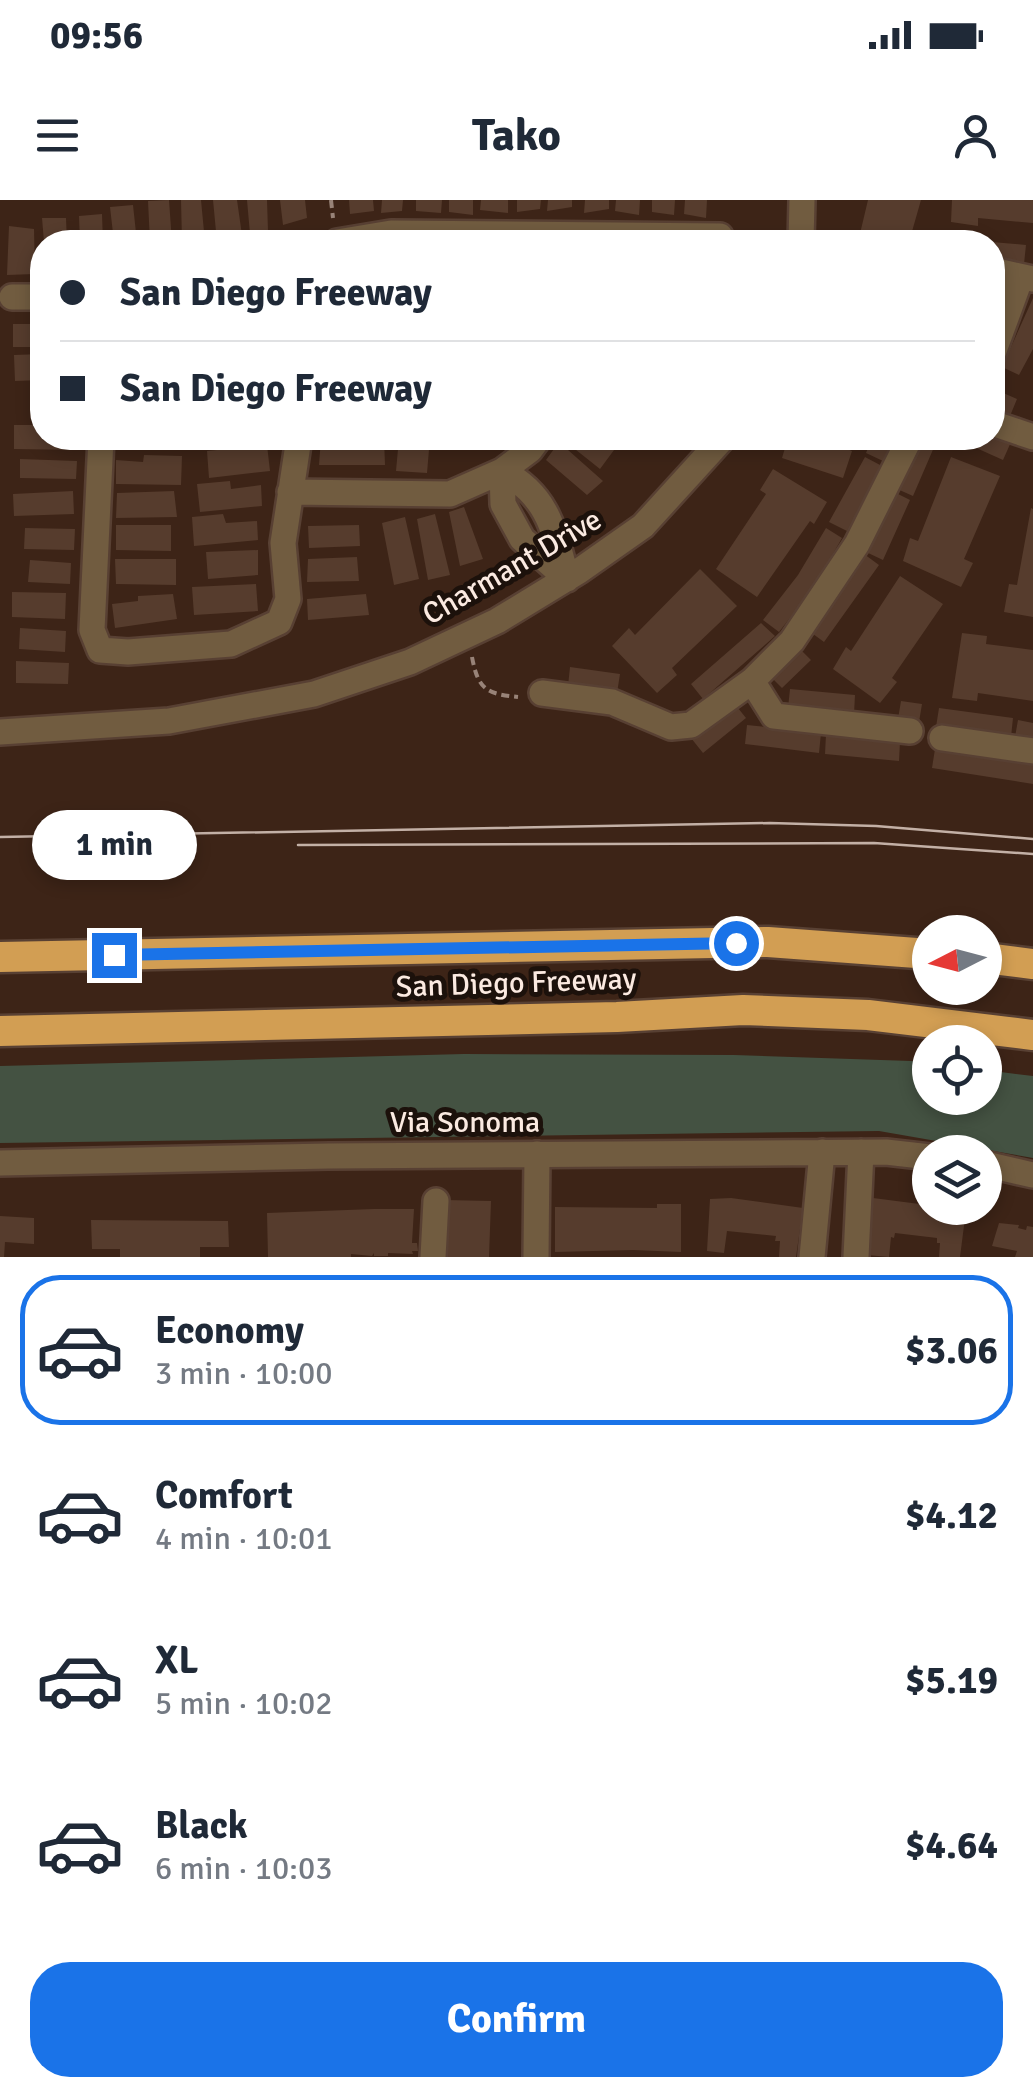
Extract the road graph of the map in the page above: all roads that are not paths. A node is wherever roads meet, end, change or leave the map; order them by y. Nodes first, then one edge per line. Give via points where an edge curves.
1 (802, 200) edge
2 (801, 230) edge
3 (1027, 278) edge
4 (12, 297) dead end
5 (30, 297) edge
6 (1005, 327) edge
7 (1005, 428) edge
8 (1033, 438) edge
9 (101, 450) edge
10 (297, 450) edge
11 (530, 450) edge
12 (712, 450) edge
13 (904, 450) edge
14 (502, 471) junction
15 (290, 492) junction
16 (567, 579) junction
17 (752, 680) junction
18 (542, 693) road end
19 (910, 731) dead end
20 (0, 732) edge
21 (942, 738) dead end
22 (1033, 751) edge
23 (912, 953) edge
24 (0, 957) edge
25 (1002, 960) edge
26 (1033, 964) edge
27 (0, 1030) edge
28 (1033, 1035) edge
29 (822, 1152) junction
30 (862, 1152) junction
31 (538, 1154) junction
32 (912, 1156) edge
33 (0, 1163) edge
34 (1002, 1168) edge
35 (1033, 1174) edge
36 (436, 1201) dead end
37 (434, 1257) edge
38 (536, 1257) edge
39 (812, 1257) edge
40 (856, 1257) edge

1 - 2 street
3 - 6 street
4 - 5 street
7 - 8 street
9 - 15 street via 92,630 100,650 231,644 278,622 288,599 283,543
10 - 15 street
11 - 14 street
12 - 16 street, Charmant Drive via 644,526
13 - 17 street via 857,544 792,641
14 - 15 street via 450,494
14 - 16 street via 527,484 551,522
16 - 20 street, Charmant Drive via 410,662 314,694 169,721
17 - 18 street via 691,725 671,727 612,702
17 - 19 street via 774,716
21 - 22 street
23 - 24 highway, San Diego Freeway via 768,942
25 - 26 highway
27 - 28 highway, San Diego Freeway via 742,1010 868,1015
29 - 30 street, Via Sonoma
29 - 31 street, Via Sonoma
29 - 39 street
30 - 32 street, Via Sonoma
30 - 40 street
31 - 33 street, Via Sonoma
31 - 38 street
34 - 35 street
36 - 37 street

